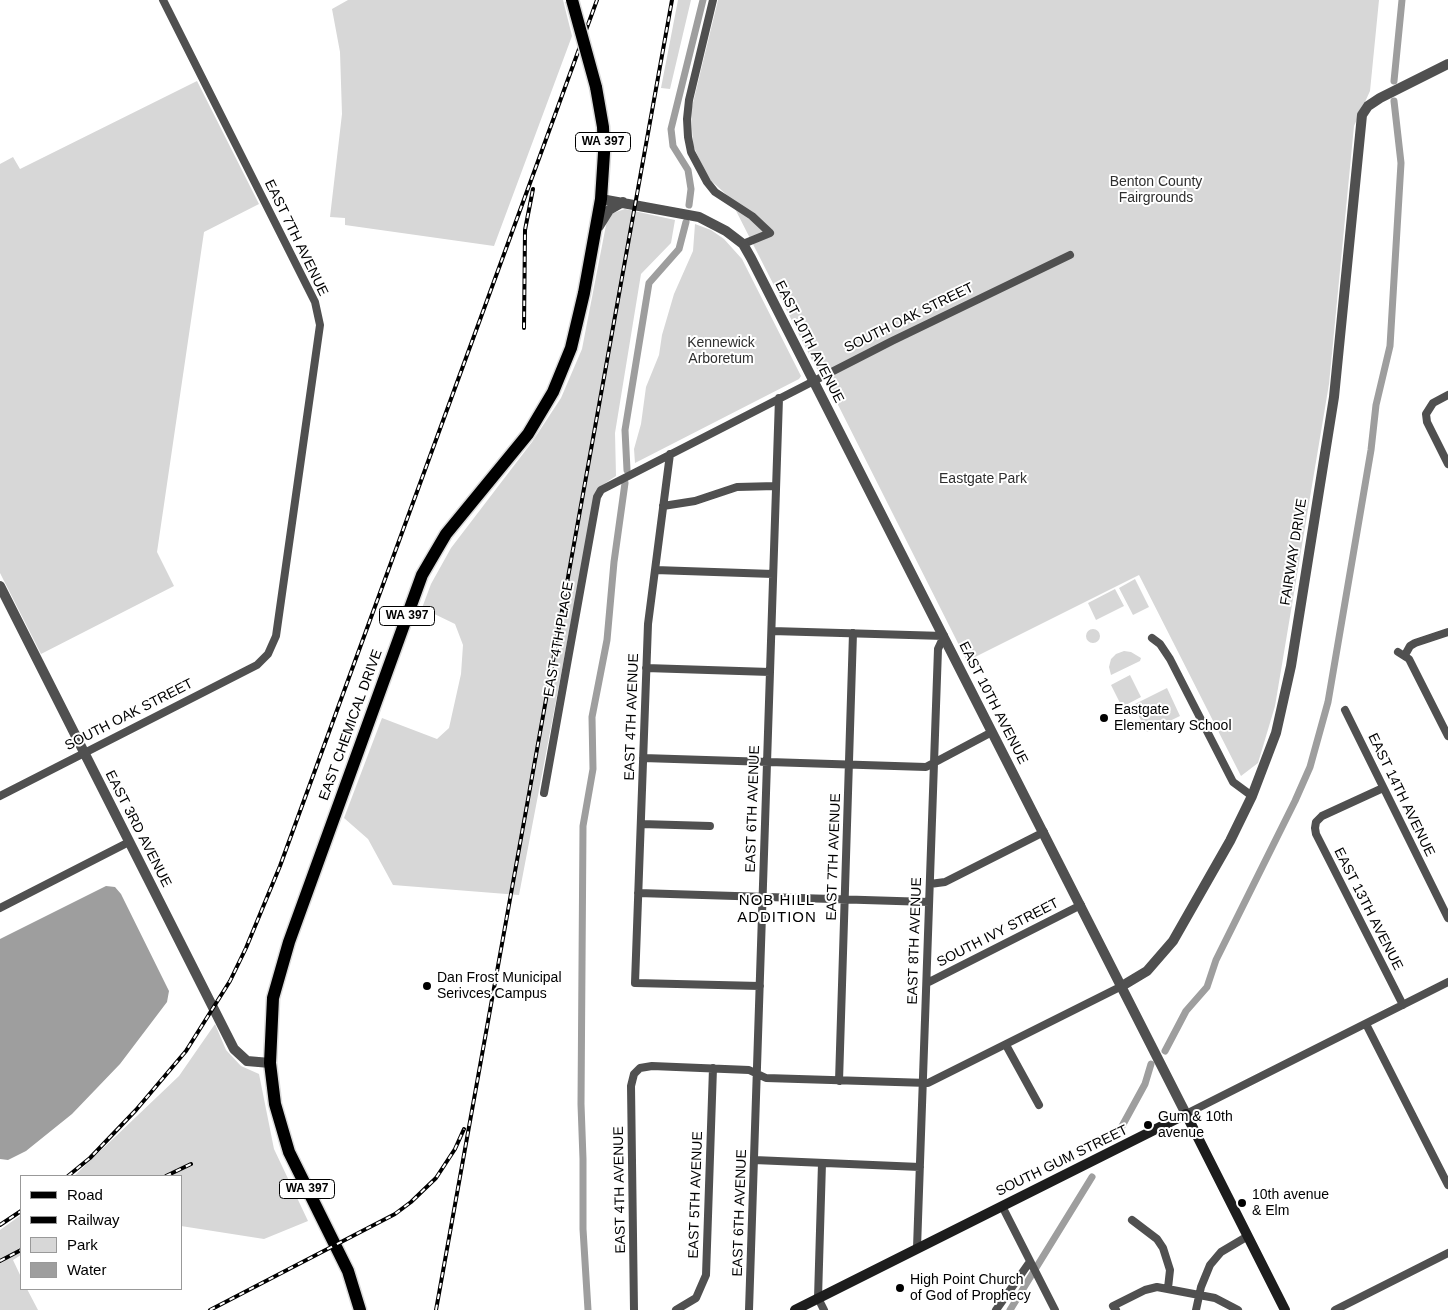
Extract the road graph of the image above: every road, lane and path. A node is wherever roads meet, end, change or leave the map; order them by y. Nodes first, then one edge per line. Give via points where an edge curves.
1 (162, 0) edge
2 (572, 0) edge
3 (713, 0) edge
4 (1448, 64) edge
5 (601, 199) junction
6 (625, 202) junction
7 (595, 234) junction
8 (742, 244) junction
9 (1070, 255) dead end
10 (813, 380) junction
11 (1448, 395) edge
12 (779, 398) junction
13 (670, 454) junction
14 (1448, 464) edge
15 (776, 486) junction
16 (601, 490) joint
17 (664, 506) junction
18 (655, 570) junction
19 (774, 574) junction
20 (0, 586) edge
21 (772, 631) junction
22 (1448, 632) edge
23 (854, 633) junction
24 (944, 636) junction
25 (1152, 638) dead end
26 (268, 654) joint
27 (646, 668) junction
28 (770, 672) junction
29 (1345, 710) dead end
30 (992, 732) junction
31 (1448, 736) edge
32 (84, 753) junction
33 (643, 758) junction
34 (767, 762) junction
35 (934, 764) junction
36 (849, 765) junction
37 (1383, 788) junction
38 (544, 793) dead end
39 (0, 796) edge
40 (1252, 796) junction
41 (641, 824) junction
42 (710, 826) dead end
43 (1044, 832) junction
44 (129, 842) junction
45 (930, 884) junction
46 (638, 892) junction
47 (763, 897) junction
48 (845, 900) junction
49 (929, 902) junction
50 (1081, 905) junction
51 (0, 908) edge
52 (1448, 918) edge
53 (1448, 982) edge
54 (926, 983) junction
55 (760, 986) junction
56 (1122, 986) junction
57 (1403, 1005) junction
58 (1366, 1024) junction
59 (1006, 1045) junction
60 (270, 1063) junction
61 (713, 1068) junction
62 (757, 1073) junction
63 (839, 1081) junction
64 (923, 1083) junction
65 (1039, 1105) dead end
66 (1186, 1114) junction
67 (754, 1160) junction
68 (822, 1163) junction
69 (920, 1167) junction
70 (1448, 1185) edge
71 (1002, 1206) junction
72 (1132, 1220) dead end
73 (1248, 1236) junction
74 (917, 1248) junction
75 (1448, 1253) edge
76 (1032, 1269) junction
77 (1168, 1288) junction
78 (1199, 1294) junction
79 (818, 1298) junction
80 (1114, 1308) edge
81 (360, 1310) edge
82 (634, 1310) edge
83 (676, 1310) edge
84 (749, 1310) edge
85 (795, 1310) edge
86 (824, 1310) edge
87 (996, 1310) edge
88 (1055, 1310) edge
89 (1196, 1310) edge
90 (1238, 1310) edge
91 (1285, 1310) edge
92 (1336, 1310) edge

1 - 26 street, EAST 7TH AVENUE via 314,302 320,325 278,626
2 - 5 main road, EAST CHEMICAL DRIVE / WA 397, bridge via 596,87 603,128
3 - 8 street via 690,100 688,137 691,152 715,192 752,216 770,233
4 - 40 street, FAIRWAY DRIVE via 1368,106 1361,119 1339,359 1328,434 1282,711
5 - 6 street, EAST 10TH AVENUE
5 - 7 main road, EAST CHEMICAL DRIVE / WA 397
6 - 7 street via 610,210
6 - 8 street, EAST 10TH AVENUE via 699,217
7 - 60 main road, EAST CHEMICAL DRIVE / WA 397 via 571,348 553,392 528,434 446,534 422,575 289,942 273,998
8 - 10 street, EAST 10TH AVENUE
9 - 10 street, SOUTH OAK STREET
10 - 12 street, SOUTH OAK STREET
10 - 24 street, EAST 10TH AVENUE
11 - 14 street via 1433,403 1426,414
12 - 13 street, SOUTH OAK STREET
12 - 15 street, EAST 6TH AVENUE
13 - 16 street, SOUTH OAK STREET
13 - 17 street, EAST 4TH AVENUE
15 - 17 street via 737,487 695,501
15 - 19 street, EAST 6TH AVENUE
16 - 38 street, EAST 4TH PLACE via 597,497
17 - 18 street, EAST 4TH AVENUE
18 - 19 street
18 - 27 street, EAST 4TH AVENUE
19 - 21 street, EAST 6TH AVENUE
20 - 32 street, EAST 3RD AVENUE
21 - 23 street
21 - 28 street, EAST 6TH AVENUE
22 - 31 street via 1415,642 1402,654
23 - 24 street
23 - 36 street, EAST 7TH AVENUE
24 - 30 street, EAST 10TH AVENUE
24 - 35 street, EAST 8TH AVENUE via 938,649
25 - 40 street via 1170,659 1232,782
26 - 32 street, SOUTH OAK STREET via 256,665
27 - 28 street
27 - 33 street, EAST 4TH AVENUE
28 - 34 street, EAST 6TH AVENUE
29 - 37 street, EAST 14TH AVENUE
30 - 35 street
30 - 43 street, EAST 10TH AVENUE
32 - 39 street, SOUTH OAK STREET
32 - 44 street, EAST 3RD AVENUE
33 - 34 street
33 - 41 street, EAST 4TH AVENUE
34 - 36 street
34 - 47 street, EAST 6TH AVENUE
35 - 36 street via 926,767
35 - 45 street, EAST 8TH AVENUE
36 - 48 street, EAST 7TH AVENUE
37 - 52 street, EAST 14TH AVENUE
37 - 57 street, EAST 13TH AVENUE via 1322,816 1316,822 1316,834
40 - 56 street, FAIRWAY DRIVE via 1169,948 1147,971
41 - 42 street
41 - 46 street, EAST 4TH AVENUE
43 - 45 street via 945,882
43 - 50 street, EAST 10TH AVENUE
44 - 51 street
44 - 60 street, EAST 3RD AVENUE via 234,1049 248,1061
45 - 49 street, EAST 8TH AVENUE
46 - 47 street
46 - 55 street, EAST 4TH AVENUE via 635,983
47 - 48 street
47 - 55 street, EAST 6TH AVENUE
48 - 49 street
48 - 63 street, EAST 7TH AVENUE
49 - 54 street, EAST 8TH AVENUE
50 - 54 street, SOUTH IVY STREET
50 - 56 street, EAST 10TH AVENUE
53 - 57 street, SOUTH GUM STREET
54 - 64 street, EAST 8TH AVENUE
55 - 62 street, EAST 6TH AVENUE
56 - 59 street
56 - 66 street, EAST 10TH AVENUE
57 - 58 street, SOUTH GUM STREET
58 - 66 street, SOUTH GUM STREET
58 - 70 street
59 - 64 street
59 - 65 street
60 - 81 main road, EAST CHEMICAL DRIVE / WA 397 via 275,1104 290,1152 348,1271
61 - 62 street
61 - 82 street, EAST 4TH AVENUE via 652,1066 636,1071 631,1086
61 - 83 street, EAST 5TH AVENUE via 706,1275 696,1298
62 - 63 street via 766,1078
62 - 67 street, EAST 6TH AVENUE
63 - 64 street
64 - 69 street, EAST 8TH AVENUE
66 - 71 main road, SOUTH GUM STREET
66 - 73 main road, EAST 10TH AVENUE
67 - 68 street
67 - 84 street, EAST 6TH AVENUE
68 - 69 street
68 - 79 street
69 - 74 street, EAST 8TH AVENUE
71 - 74 main road, SOUTH GUM STREET
71 - 76 street
72 - 77 street via 1157,1239 1163,1248 1170,1270
73 - 78 street via 1215,1258 1206,1271
73 - 91 main road, EAST 10TH AVENUE
74 - 79 main road, SOUTH GUM STREET
75 - 92 street
76 - 87 street
76 - 88 street
77 - 78 street
77 - 80 street via 1151,1288
78 - 89 street
78 - 90 street via 1221,1299
79 - 85 main road, SOUTH GUM STREET
79 - 86 street

